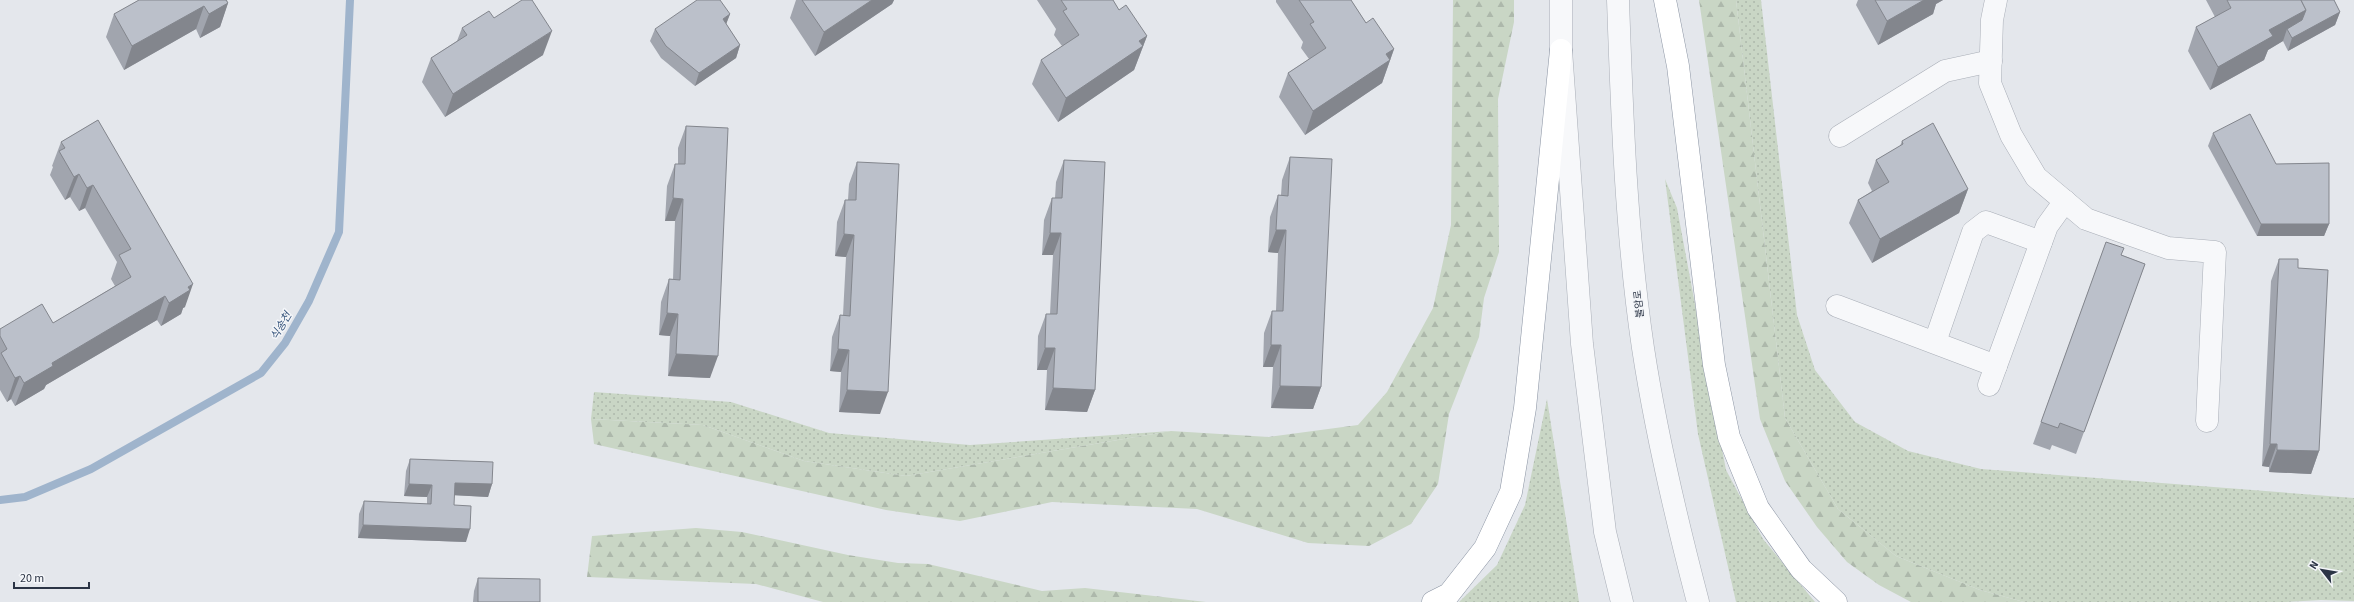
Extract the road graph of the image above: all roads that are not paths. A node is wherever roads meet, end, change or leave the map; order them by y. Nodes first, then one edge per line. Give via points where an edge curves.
1 (1560, 0) edge
2 (1618, 0) edge
3 (1665, 0) edge
4 (1996, 0) edge
5 (1561, 50) junction
6 (1991, 61) junction
7 (1840, 136) dead end
8 (2065, 201) junction
9 (2041, 242) junction
10 (1837, 306) dead end
11 (1935, 342) junction
12 (2207, 421) dead end
13 (1433, 602) edge
14 (1622, 602) edge
15 (1698, 602) edge
16 (1836, 602) edge

1 - 5 street
2 - 15 street, 불암로 via 1628,206 1643,348 1676,518
3 - 16 highway via 1678,66 1714,365 1729,437 1758,508 1801,569
4 - 6 street via 1992,20
5 - 13 highway via 1525,408 1511,492 1486,548 1449,594
5 - 14 street via 1582,344 1605,532
6 - 7 street via 1945,71
6 - 8 street via 1990,83 2011,135 2036,177
8 - 9 street via 2047,226
8 - 12 street via 2086,219 2123,234 2168,248 2215,252
9 - 11 street via 1986,222 1973,232
9 - 11 street via 1993,375
10 - 11 street

